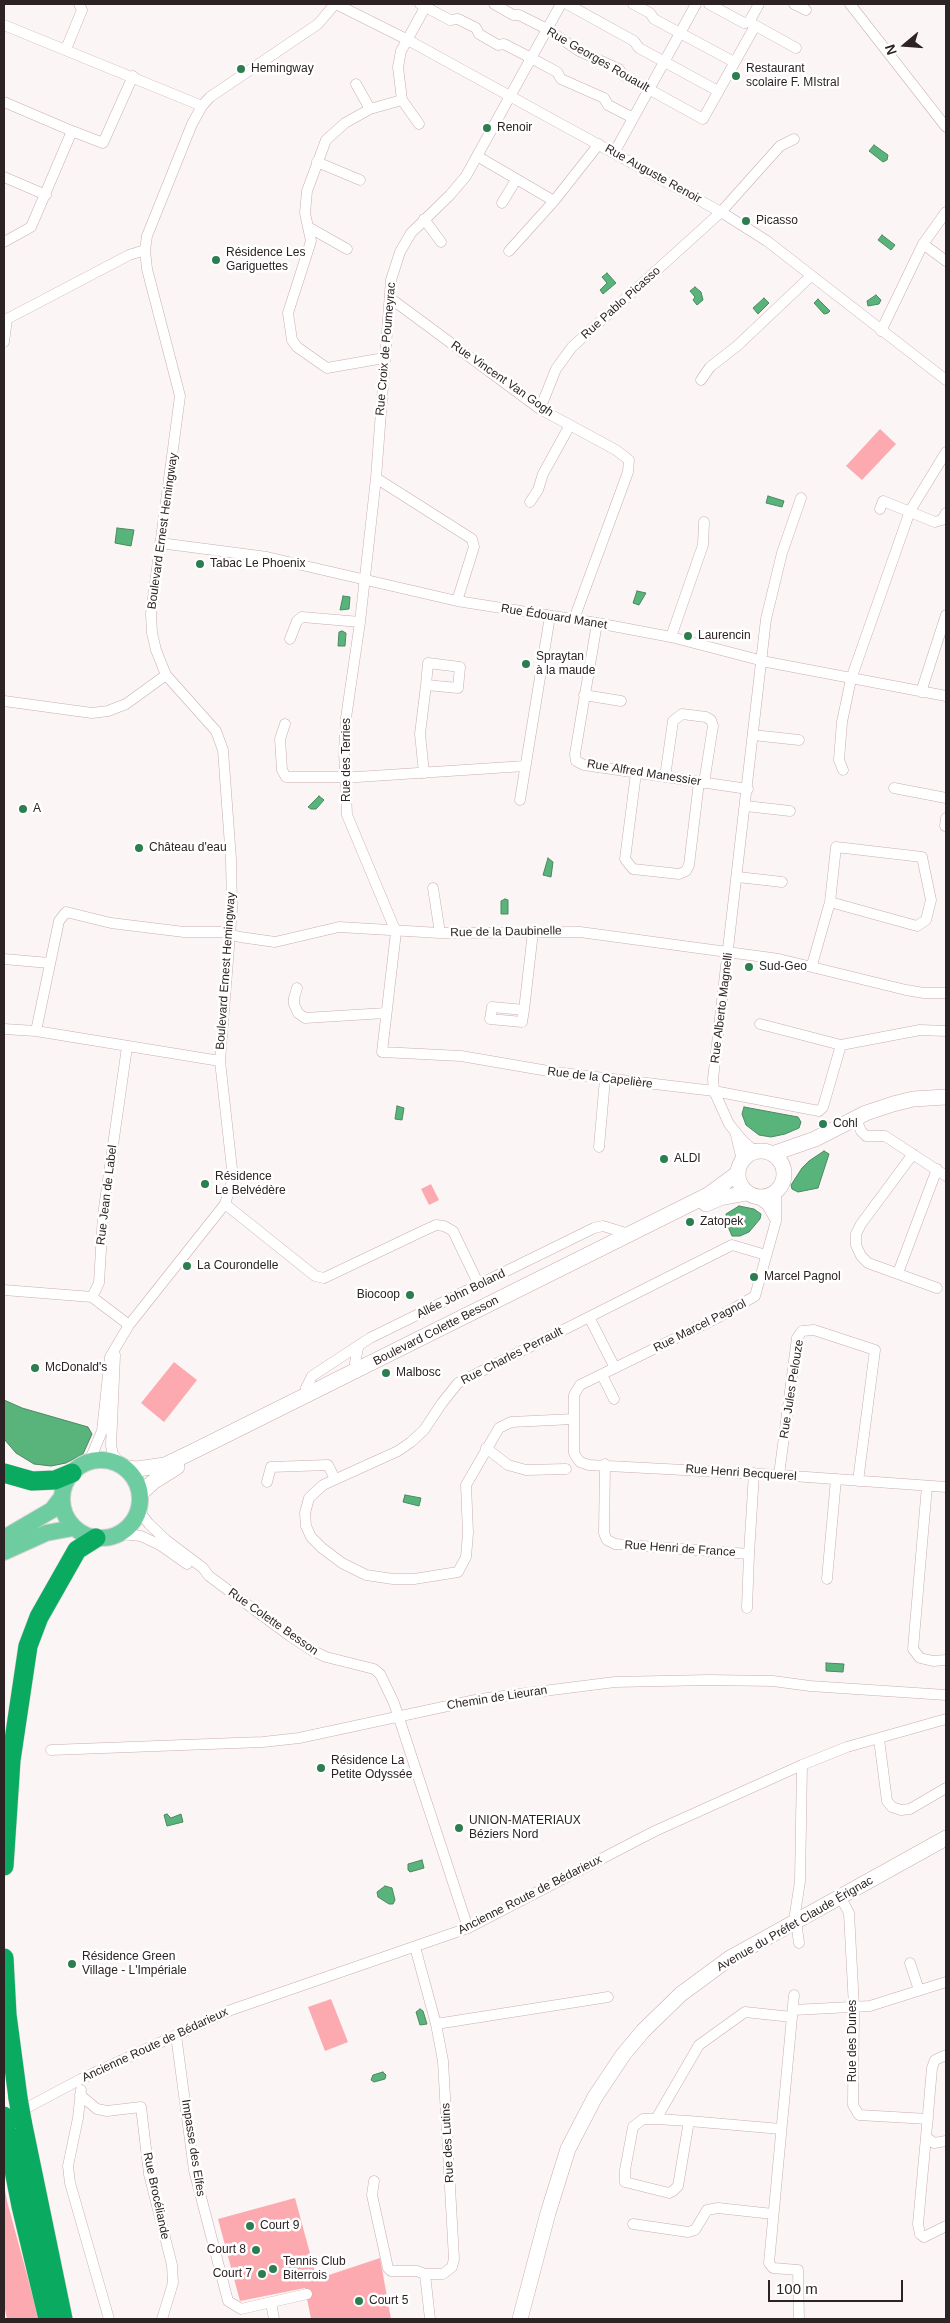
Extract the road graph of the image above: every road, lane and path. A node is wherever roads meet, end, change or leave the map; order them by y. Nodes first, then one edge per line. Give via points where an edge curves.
1 (79, 4) edge
2 (335, 4) edge
3 (494, 4) edge
4 (561, 4) edge
5 (566, 4) edge
6 (633, 4) edge
7 (696, 4) edge
8 (709, 4) edge
9 (759, 4) edge
10 (794, 4) edge
11 (850, 4) edge
12 (424, 5) edge
13 (806, 10) dead end
14 (752, 24) junction
15 (4, 25) edge
16 (547, 29) junction
17 (679, 33) junction
18 (406, 39) junction
19 (796, 48) dead end
20 (66, 49) junction
21 (531, 58) junction
22 (664, 62) junction
23 (734, 62) junction
24 (133, 76) junction
25 (356, 84) dead end
26 (649, 89) junction
27 (718, 91) junction
28 (511, 96) junction
29 (402, 100) junction
30 (4, 102) edge
31 (202, 106) junction
32 (370, 109) junction
33 (633, 118) junction
34 (419, 124) dead end
35 (946, 127) edge
36 (72, 131) junction
37 (794, 139) dead end
38 (599, 144) junction
39 (614, 153) junction
40 (477, 156) junction
41 (317, 162) junction
42 (4, 178) edge
43 (360, 180) dead end
44 (516, 180) junction
45 (46, 195) junction
46 (554, 201) junction
47 (502, 203) dead end
48 (721, 212) junction
49 (946, 212) edge
50 (424, 219) junction
51 (310, 228) junction
52 (4, 242) edge
53 (441, 242) dead end
54 (923, 244) junction
55 (347, 249) dead end
56 (145, 250) junction
57 (509, 251) dead end
58 (946, 261) edge
59 (811, 276) junction
60 (390, 298) junction
61 (6, 319) edge
62 (881, 331) junction
63 (4, 342) edge
64 (384, 358) junction
65 (700, 380) dead end
66 (946, 380) edge
67 (540, 409) junction
68 (570, 425) junction
69 (946, 452) edge
70 (376, 478) junction
71 (801, 498) dead end
72 (530, 502) dead end
73 (880, 509) dead end
74 (910, 511) junction
75 (946, 513) edge
76 (704, 522) dead end
77 (160, 543) junction
78 (364, 580) junction
79 (457, 601) junction
80 (946, 615) edge
81 (550, 616) junction
82 (574, 619) junction
83 (360, 622) junction
84 (597, 623) junction
85 (671, 637) junction
86 (290, 639) dead end
87 (761, 660) junction
88 (166, 675) junction
89 (851, 679) junction
90 (426, 685) dead end
91 (921, 692) junction
92 (584, 695) junction
93 (946, 696) edge
94 (4, 701) edge
95 (621, 701) dead end
96 (285, 724) dead end
97 (753, 735) junction
98 (799, 740) dead end
99 (525, 766) junction
100 (843, 770) dead end
101 (424, 772) junction
102 (636, 773) junction
103 (346, 776) junction
104 (665, 777) junction
105 (702, 782) junction
106 (894, 788) dead end
107 (748, 789) junction
108 (946, 798) edge
109 (520, 800) dead end
110 (746, 806) junction
111 (790, 811) dead end
112 (738, 876) junction
113 (782, 882) dead end
114 (433, 888) dead end
115 (830, 902) junction
116 (396, 932) junction
117 (533, 932) junction
118 (440, 933) junction
119 (231, 934) junction
120 (729, 952) junction
121 (4, 959) edge
122 (48, 963) junction
123 (812, 965) junction
124 (297, 988) dead end
125 (946, 993) edge
126 (524, 1010) dead end
127 (386, 1013) junction
128 (760, 1024) dead end
129 (4, 1029) edge
130 (36, 1031) junction
131 (946, 1031) edge
132 (841, 1045) junction
133 (127, 1048) junction
134 (220, 1061) junction
135 (605, 1079) junction
136 (714, 1091) junction
137 (946, 1097) edge
138 (856, 1119) junction
139 (736, 1135) junction
140 (815, 1139) junction
141 (599, 1147) dead end
142 (766, 1153) junction
143 (913, 1154) junction
144 (738, 1169) junction
145 (783, 1169) junction
146 (937, 1169) junction
147 (946, 1176) edge
148 (776, 1192) junction
149 (750, 1195) junction
150 (225, 1204) junction
151 (776, 1221) junction
152 (629, 1234) junction
153 (766, 1255) junction
154 (898, 1273) junction
155 (479, 1285) junction
156 (4, 1290) edge
157 (942, 1290) edge
158 (92, 1297) junction
159 (590, 1317) junction
160 (129, 1325) junction
161 (116, 1347) junction
162 (358, 1348) junction
163 (380, 1359) junction
164 (354, 1363) junction
165 (615, 1368) junction
166 (602, 1375) junction
167 (302, 1394) junction
168 (614, 1399) dead end
169 (574, 1419) junction
170 (486, 1448) junction
171 (88, 1462) junction
172 (605, 1464) junction
173 (124, 1466) junction
174 (566, 1469) dead end
175 (4, 1473) edge
176 (72, 1473) junction
177 (754, 1473) junction
178 (779, 1475) junction
179 (836, 1479) junction
180 (335, 1480) junction
181 (858, 1481) junction
182 (267, 1482) dead end
183 (926, 1486) junction
184 (946, 1487) edge
185 (62, 1498) junction
186 (140, 1498) junction
187 (73, 1528) junction
188 (120, 1534) junction
189 (4, 1538) edge
190 (96, 1538) junction
191 (4, 1552) edge
192 (749, 1554) junction
193 (209, 1576) junction
194 (827, 1579) dead end
195 (747, 1608) dead end
196 (946, 1660) edge
197 (946, 1695) edge
198 (398, 1718) junction
199 (946, 1719) edge
200 (879, 1739) junction
201 (51, 1750) dead end
202 (802, 1765) junction
203 (946, 1788) edge
204 (946, 1838) edge
205 (4, 1866) edge
206 (841, 1898) junction
207 (797, 1920) junction
208 (468, 1928) junction
209 (798, 1943) dead end
210 (415, 1947) junction
211 (4, 1958) edge
212 (910, 1963) dead end
213 (946, 1982) edge
214 (919, 1990) junction
215 (608, 1996) dead end
216 (794, 1996) dead end
217 (854, 2006) junction
218 (792, 2013) junction
219 (436, 2024) junction
220 (176, 2035) junction
221 (946, 2055) edge
222 (81, 2079) junction
223 (80, 2095) junction
224 (656, 2119) junction
225 (928, 2119) junction
226 (689, 2121) junction
227 (9, 2122) edge
228 (781, 2129) junction
229 (926, 2137) junction
230 (946, 2141) edge
231 (374, 2181) dead end
232 (773, 2214) junction
233 (633, 2224) dead end
234 (946, 2226) edge
235 (425, 2274) junction
236 (307, 2294) dead end
237 (271, 2303) junction
238 (48, 2319) edge
239 (63, 2319) edge
240 (109, 2319) edge
241 (162, 2319) edge
242 (274, 2319) edge
243 (430, 2319) edge
244 (520, 2319) edge
245 (799, 2319) edge

1 - 20 street via 82,10
2 - 18 street, Rue Auguste Renoir
2 - 31 street, Boulevard Ernest Hemingway via 318,24 210,97
3 - 16 street, Rue Georges Rouault
4 - 16 street, Rue Croix de Poumeyrac
5 - 22 street via 634,41 639,48
6 - 17 street
7 - 17 street
8 - 14 street
9 - 14 street
10 - 13 street
11 - 35 street
12 - 18 street
12 - 21 street via 450,20 458,19 476,28 479,34
14 - 19 street
14 - 23 street
15 - 20 street
16 - 21 street, Rue Croix de Poumeyrac
16 - 26 street, Rue Georges Rouault via 579,51 619,69 623,75
17 - 22 street
17 - 23 street
18 - 28 street, Rue Auguste Renoir
18 - 29 street via 398,67
20 - 24 street
21 - 28 street, Rue Croix de Poumeyrac
21 - 33 street via 557,72 561,79 604,98 608,104
22 - 26 street
22 - 27 street
23 - 27 street
24 - 31 street
24 - 36 street via 103,143
25 - 32 street
26 - 27 street, Rue Georges Rouault via 703,119
26 - 33 street
28 - 38 street, Rue Auguste Renoir
28 - 40 street, Rue Croix de Poumeyrac
29 - 32 street
29 - 34 street
30 - 36 street
31 - 56 street, Boulevard Ernest Hemingway via 147,236
32 - 41 street via 345,123 326,140
33 - 39 street
36 - 45 street
37 - 48 street, Rue Pablo Picasso via 780,146
38 - 39 street, Rue Auguste Renoir
38 - 46 street
39 - 48 street, Rue Auguste Renoir
40 - 44 street
40 - 50 street, Rue Croix de Poumeyrac via 459,186
41 - 43 street
41 - 51 street via 307,190 305,212
42 - 45 street
44 - 46 street
44 - 47 street
45 - 52 street via 31,227
46 - 57 street
48 - 59 street, Rue Auguste Renoir via 767,241
48 - 67 street, Rue Pablo Picasso via 572,347 556,369
49 - 54 street
50 - 53 street
50 - 60 street, Rue Croix de Poumeyrac via 400,252 391,280
51 - 55 street
51 - 64 street via 310,241 288,312 292,340 327,368
54 - 58 street
54 - 62 street
56 - 61 street
56 - 77 street, Boulevard Ernest Hemingway via 180,396
59 - 62 street, Rue Auguste Renoir
59 - 65 street via 710,367
60 - 64 street, Rue Croix de Poumeyrac
60 - 67 street, Rue Vincent Van Gogh
61 - 63 street
62 - 66 street, Rue Auguste Renoir
64 - 70 street, Rue Croix de Poumeyrac
67 - 68 street, Rue Vincent Van Gogh
68 - 72 street
68 - 82 street, Rue Vincent Van Gogh via 629,460 628,472
69 - 74 street
70 - 78 street, Rue Croix de Poumeyrac
70 - 79 street via 472,539 474,547
71 - 87 street, Rue Alberto Magnelli via 770,597
73 - 74 street via 883,501
74 - 75 street via 935,522 942,520
74 - 89 street
76 - 85 street via 703,545
77 - 78 street, Rue Édouard Manet via 267,557
77 - 88 street, Boulevard Ernest Hemingway via 151,614 156,650
78 - 79 street, Rue Édouard Manet
78 - 83 street, Rue des Terries
79 - 81 street, Rue Édouard Manet
80 - 91 street
81 - 82 street, Rue Édouard Manet
81 - 99 street
82 - 84 street, Rue Édouard Manet
83 - 86 street via 302,617 297,620
83 - 103 street, Rue des Terries via 346,718
84 - 85 street, Rue Édouard Manet
84 - 92 street, Rue Alfred Manessier
85 - 87 street, Rue Édouard Manet
87 - 89 street, Rue Édouard Manet
87 - 97 street, Rue Alberto Magnelli
88 - 94 street via 126,704 108,711 92,713
88 - 119 street, Boulevard Ernest Hemingway via 216,731 223,750 231,859
89 - 91 street, Rue Édouard Manet
89 - 100 street via 841,732 839,760
90 - 101 street via 420,734
91 - 93 street, Rue Édouard Manet
92 - 95 street
92 - 102 street, Rue Alfred Manessier via 576,761
96 - 103 street via 280,739 282,770 286,777
97 - 98 street
97 - 107 street, Rue Alberto Magnelli
99 - 101 street
99 - 109 street
101 - 103 street
102 - 104 street, Rue Alfred Manessier
102 - 105 street via 626,859 633,869 679,874 686,871 690,865
103 - 116 street, Rue des Terries via 347,815
104 - 105 street, Rue Alfred Manessier
104 - 105 street via 673,721 682,714 711,720 713,726
105 - 107 street, Rue Alfred Manessier
106 - 108 street
107 - 110 street, Rue Alberto Magnelli
110 - 111 street
110 - 112 street, Rue Alberto Magnelli
112 - 113 street
112 - 120 street, Rue Alberto Magnelli
114 - 118 street
115 - 115 street via 918,926 926,920 931,900 922,857 836,847
115 - 123 street
116 - 118 street, Rue de la Daubinelle
116 - 119 street, Rue de la Daubinelle via 338,927 275,942
116 - 127 street
117 - 118 street, Rue de la Daubinelle
117 - 120 street, Rue de la Daubinelle via 580,932
117 - 126 street
119 - 122 street, Rue de la Daubinelle via 111,923 66,912 59,921
119 - 134 street, Boulevard Ernest Hemingway
120 - 123 street, Rue de la Daubinelle
120 - 136 street, Rue Alberto Magnelli
121 - 122 street
122 - 130 street
123 - 125 street, Rue de la Daubinelle via 906,990
124 - 127 street via 294,1004 305,1018
127 - 135 street, Rue de la Capelière via 382,1052 461,1056
128 - 132 street
129 - 130 street
130 - 133 street
131 - 132 street via 920,1030
132 - 136 street, Rue de la Capelière via 823,1107 818,1111
133 - 134 street
133 - 158 street, Rue Jean de Label via 103,1215 99,1283
134 - 150 street, Boulevard Ernest Hemingway via 233,1178
135 - 136 street, Rue de la Capelière
135 - 141 street
136 - 139 street, Rue Alberto Magnelli
137 - 138 main road via 906,1100
138 - 140 main road
138 - 143 street via 866,1136 885,1136
139 - 142 street via 752,1148
139 - 144 street via 741,1156
140 - 142 main road
140 - 145 main road
142 - 144 main road via 748,1155
142 - 145 main road via 781,1163
143 - 146 street
143 - 154 street via 856,1234 856,1246 868,1263
144 - 149 main road via 742,1187
144 - 152 main road, Boulevard Colette Besson via 708,1195
145 - 148 main road via 783,1181
146 - 147 street
146 - 154 street
148 - 149 main road via 766,1197
148 - 151 street, Rue Marcel Pagnol
149 - 151 street via 766,1205
149 - 186 main road, Boulevard Colette Besson via 712,1201 342,1384 168,1472
150 - 155 street via 315,1276 324,1278 436,1225 444,1226 453,1231
150 - 160 street, Boulevard Ernest Hemingway
151 - 153 street, Rue Marcel Pagnol
152 - 155 street, Allée John Boland via 603,1226 594,1228
152 - 163 main road, Boulevard Colette Besson
153 - 159 street, Rue Charles Perrault via 732,1245
153 - 165 street, Rue Marcel Pagnol via 755,1296 751,1300
154 - 157 street
155 - 162 street, Allée John Boland via 370,1338
156 - 158 street
158 - 160 street
159 - 165 street
159 - 180 street, Rue Charles Perrault via 458,1383 424,1430 411,1442
160 - 161 street, Boulevard Ernest Hemingway
161 - 171 street, Boulevard Ernest Hemingway via 107,1368 102,1432
161 - 173 street, Boulevard Ernest Hemingway via 111,1446 113,1454
162 - 164 street
162 - 167 street, Allée John Boland via 312,1376
163 - 164 street
163 - 167 main road, Boulevard Colette Besson
164 - 167 street
165 - 166 street, Rue Marcel Pagnol
166 - 168 street
166 - 169 street, Rue Marcel Pagnol via 580,1386 574,1394
167 - 173 main road, Boulevard Colette Besson via 165,1465 137,1470
169 - 170 street via 511,1422 499,1428
169 - 172 street, Rue Henri Becquerel via 574,1452 577,1458 589,1465
170 - 174 street via 508,1465 526,1470
170 - 180 street, Rue Charles Perrault via 466,1485 466,1557 458,1572 393,1579 366,1575 322,1548 311,1537 304,1512 309,1498 323,1485
171 - 173 main road via 100,1460
171 - 176 main road
172 - 177 street, Rue Henri Becquerel
172 - 192 street, Rue Henri de France via 604,1533 607,1540 615,1544
173 - 186 main road via 134,1476
175 - 176 highway via 32,1481 54,1480
176 - 185 main road
177 - 178 street, Rue Henri Becquerel
177 - 192 street, Rue Henri de France
178 - 179 street, Rue Henri Becquerel
178 - 181 street, Rue Jules Pelouze via 797,1338 802,1331 814,1330 875,1350
179 - 181 street, Rue Henri Becquerel
179 - 194 street
180 - 182 street via 328,1465 271,1467
181 - 183 street, Rue Henri Becquerel
183 - 184 street, Rue Henri Becquerel
183 - 196 street via 913,1649 920,1658
185 - 187 main road via 66,1517
185 - 189 main road via 52,1510
186 - 188 main road via 137,1515
186 - 193 street, Rue Colette Besson via 142,1515 149,1524
187 - 190 main road
187 - 191 main road via 46,1533
188 - 190 main road
188 - 193 street, Rue Colette Besson via 140,1536 160,1545 200,1574
190 - 205 highway via 77,1550 46,1603 28,1646 11,1760
192 - 195 street
193 - 198 street, Rue Colette Besson via 311,1650 374,1669 386,1683
197 - 198 street, Chemin de Lieuran via 773,1681 615,1682 480,1699
198 - 201 street, Chemin de Lieuran via 263,1742
198 - 208 street, Rue Colette Besson
199 - 200 street, Ancienne Route de Bédarieux
200 - 202 street, Ancienne Route de Bédarieux via 847,1747
200 - 203 street via 887,1801 892,1807 910,1809
202 - 207 street
202 - 208 street, Ancienne Route de Bédarieux via 655,1831
204 - 206 main road, Avenue du Préfet Claude Érignac
206 - 207 main road, Avenue du Préfet Claude Érignac
206 - 217 street, Rue des Dunes via 849,1913
207 - 209 street
207 - 244 main road, Avenue du Préfet Claude Érignac via 730,1958 699,1980 656,2016 622,2054 594,2096 568,2149
208 - 210 street, Ancienne Route de Bédarieux
210 - 219 street, Rue des Lutins
210 - 220 street, Ancienne Route de Bédarieux via 284,1990
211 - 227 highway, bridge via 7,2015 18,2098
212 - 214 street
213 - 214 street
214 - 217 street via 870,2006
215 - 219 street
216 - 218 street
217 - 218 street
217 - 225 street, Rue des Dunes via 852,2105 859,2115
218 - 224 street via 745,2012 699,2045
218 - 228 street
219 - 235 street, Rue des Lutins via 443,2061 454,2259 452,2267 443,2274
220 - 222 street, Ancienne Route de Bédarieux
220 - 237 street, Impasse des Elfes via 194,2170 228,2301 241,2309
221 - 225 street via 935,2060 932,2068
222 - 223 street
222 - 227 street, Ancienne Route de Bédarieux
223 - 240 street via 68,2166 70,2184
223 - 241 street, Rue Brocéliande via 98,2109 107,2111 141,2107 149,2174 172,2265 173,2283
224 - 226 street
224 - 226 street via 642,2119 633,2127 625,2182 669,2193 678,2186
225 - 229 street
226 - 228 street
227 - 238 highway via 21,2206
227 - 239 highway
228 - 232 street
229 - 230 street via 934,2143
229 - 234 street via 918,2224 920,2234 924,2237
231 - 235 street via 372,2195 388,2268
232 - 233 street via 718,2208 707,2210 695,2230 688,2232
232 - 245 street via 769,2263 773,2268 798,2270
235 - 243 street
236 - 237 street, Impasse des Elfes
237 - 242 street

